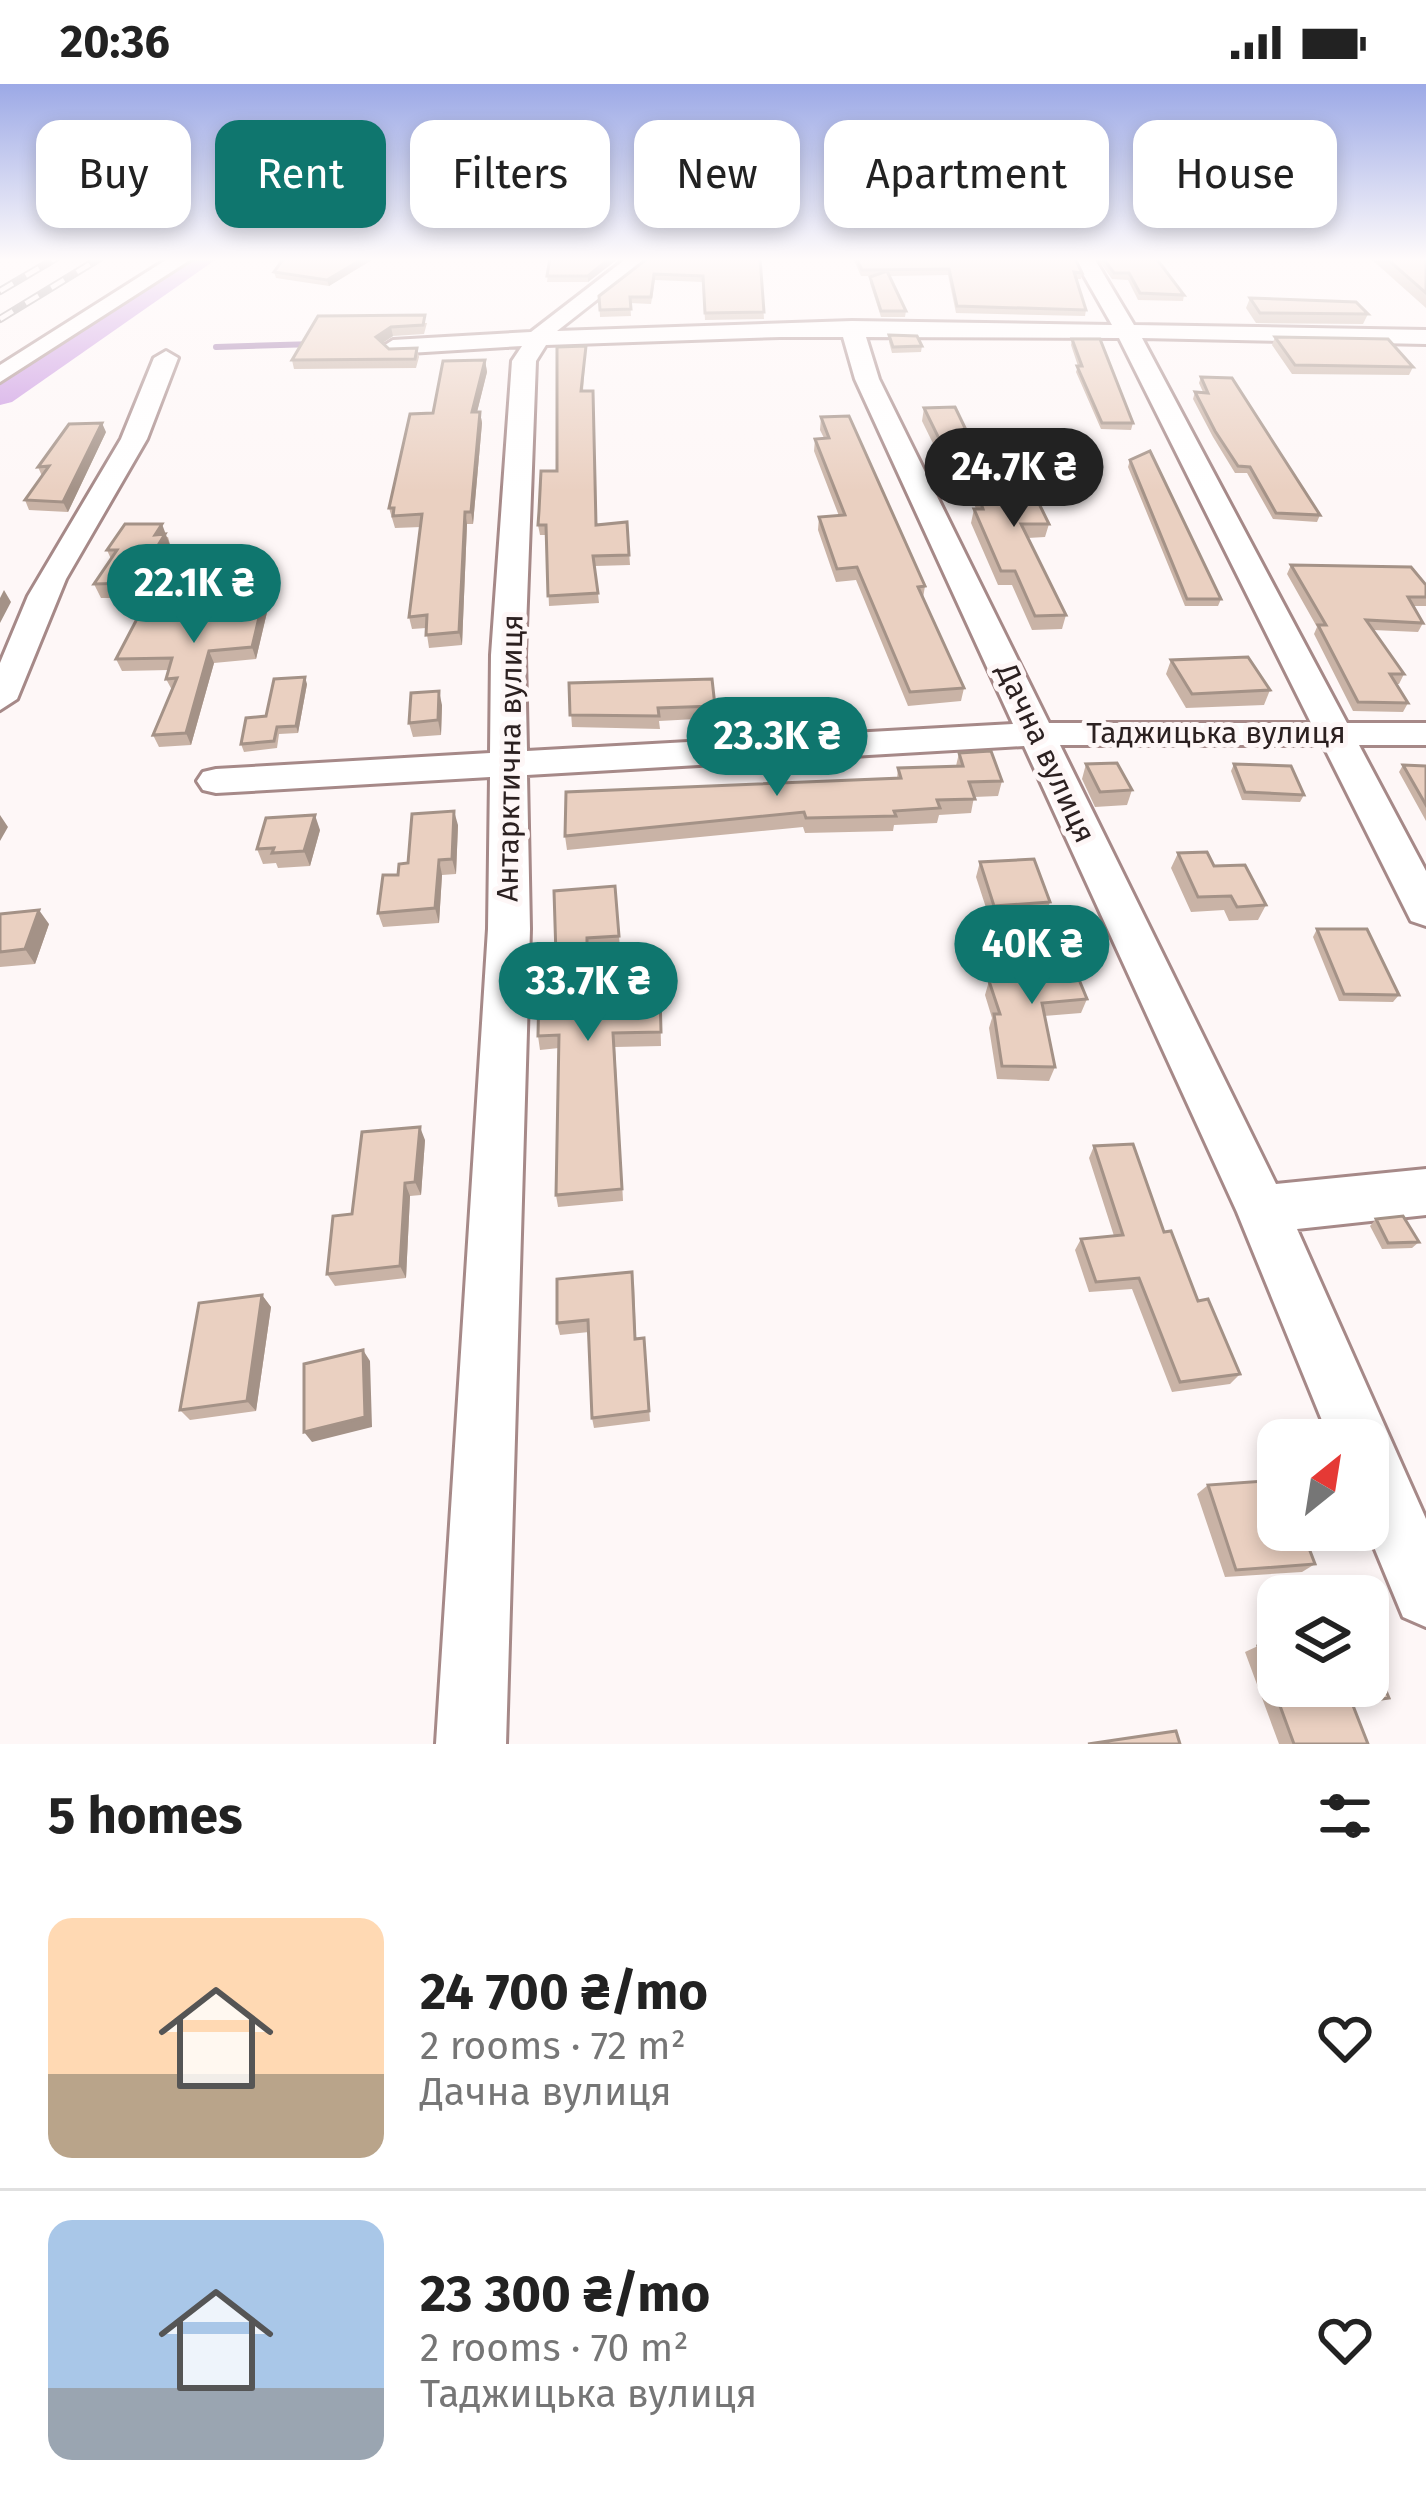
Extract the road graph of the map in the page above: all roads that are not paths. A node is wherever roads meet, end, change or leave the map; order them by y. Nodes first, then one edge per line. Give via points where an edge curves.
1 (62, 335) edge
2 (543, 335) edge
3 (656, 335) edge
4 (854, 335) edge
5 (1129, 335) edge
6 (1350, 335) edge
7 (1426, 337) edge
8 (537, 340) junction
9 (393, 347) edge
10 (166, 358) dead end
11 (0, 375) edge
12 (0, 699) edge
13 (1329, 731) junction
14 (1036, 734) junction
15 (1426, 734) edge
16 (509, 766) junction
17 (216, 781) dead end
18 (1426, 910) edge
19 (1426, 1192) edge
20 (1262, 1209) junction
21 (1351, 1419) edge
22 (1389, 1507) edge
23 (1426, 1594) edge
24 (471, 1744) edge

1 - 11 street
2 - 8 street
3 - 8 street
4 - 14 street, Дачна вулиця via 867,379
5 - 13 street
6 - 7 street
8 - 9 street
8 - 16 street, Антарктична вулиця via 524,361 520,411
10 - 12 street via 123,466 58,563
13 - 14 street, Таджицька вулиця
13 - 15 street, Таджицька вулиця
13 - 18 street
14 - 16 street, Таджицька вулиця
14 - 20 street, Дачна вулиця
16 - 17 street, Таджицька вулиця
16 - 24 street, Антарктична вулиця via 508,952
19 - 20 street
20 - 21 street, Дачна вулиця
22 - 23 street

